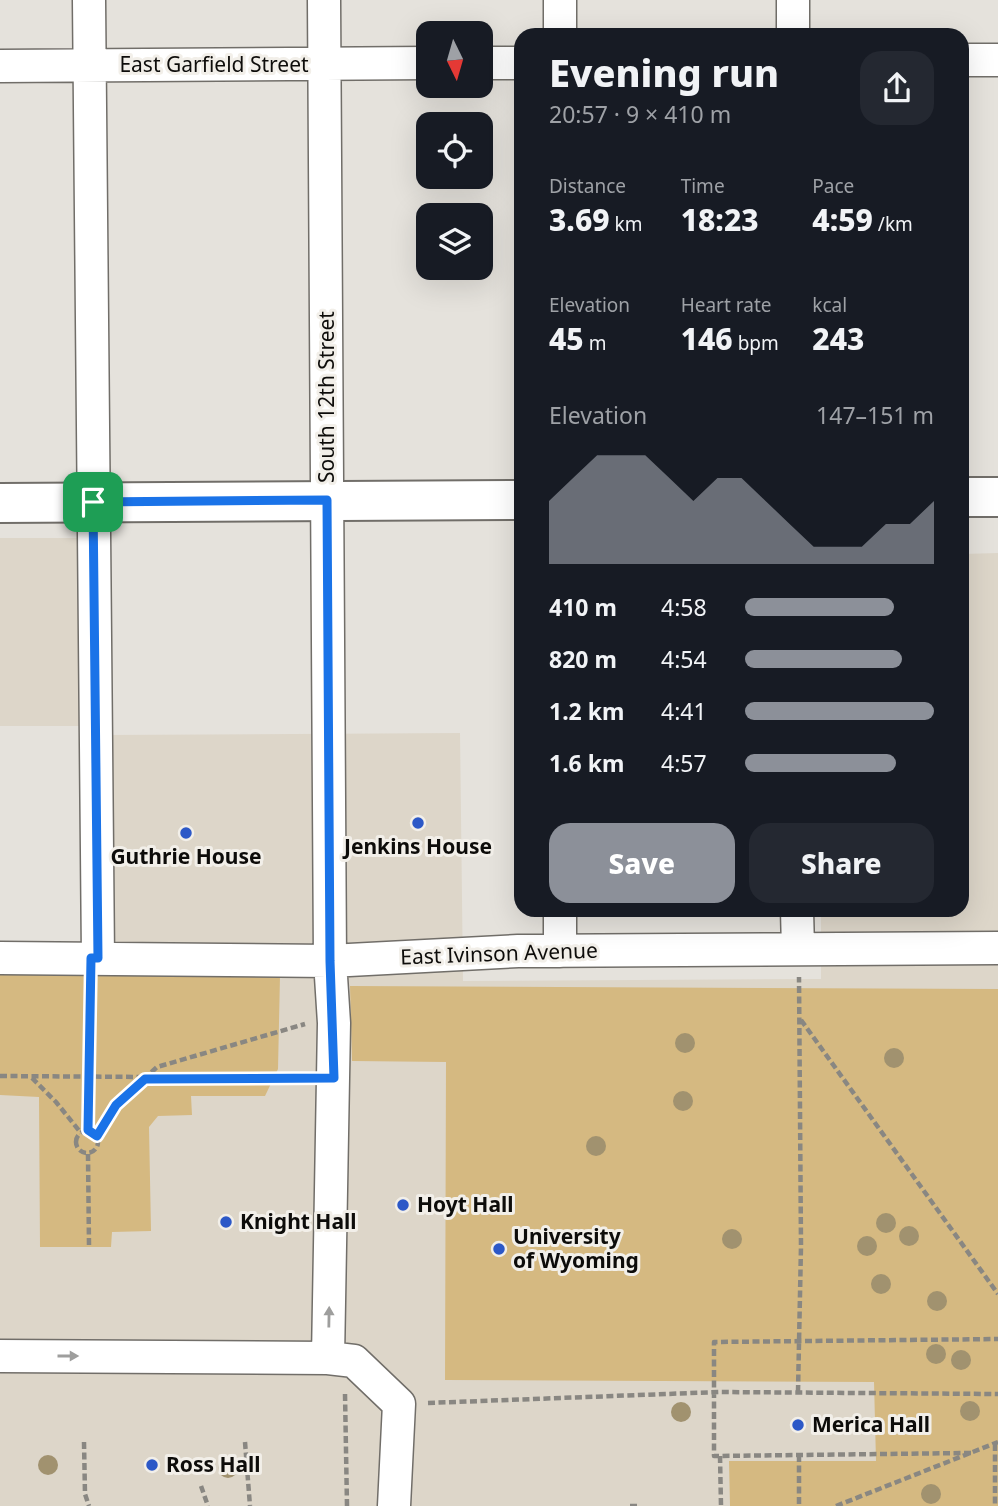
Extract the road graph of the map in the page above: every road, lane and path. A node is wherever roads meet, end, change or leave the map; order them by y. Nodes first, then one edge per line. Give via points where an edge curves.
1 (89, 0) edge
2 (324, 0) edge
3 (560, 0) edge
4 (793, 0) edge
5 (560, 28) edge
6 (793, 28) edge
7 (969, 60) edge
8 (998, 60) edge
9 (416, 63) edge
10 (494, 63) edge
11 (514, 63) edge
12 (324, 64) junction
13 (0, 66) edge
14 (89, 66) junction
15 (969, 497) edge
16 (998, 497) edge
17 (327, 500) junction
18 (514, 500) edge
19 (93, 502) junction
20 (0, 503) edge
21 (560, 917) edge
22 (797, 917) edge
23 (998, 948) edge
24 (798, 949) junction
25 (560, 951) junction
26 (0, 958) edge
27 (95, 958) junction
28 (330, 961) junction
29 (800, 1019) junction
30 (334, 1023) junction
31 (0, 1076) edge
32 (31, 1077) junction
33 (334, 1078) junction
34 (89, 1079) junction
35 (145, 1079) junction
36 (88, 1130) junction
37 (81, 1132) junction
38 (97, 1136) junction
39 (88, 1154) junction
40 (89, 1246) dead end
41 (998, 1294) edge
42 (998, 1339) edge
43 (799, 1340) junction
44 (0, 1356) edge
45 (328, 1358) junction
46 (345, 1390) dead end
47 (713, 1392) junction
48 (798, 1392) junction
49 (998, 1394) edge
50 (399, 1404) junction
51 (84, 1442) dead end
52 (245, 1442) dead end
53 (996, 1443) edge
54 (971, 1454) junction
55 (799, 1455) junction
56 (720, 1456) junction
57 (201, 1486) dead end
58 (393, 1500) edge
59 (86, 1506) edge
60 (208, 1506) edge
61 (250, 1506) edge
62 (346, 1506) edge
63 (630, 1506) edge
64 (640, 1506) edge
65 (721, 1506) edge
66 (799, 1506) edge
67 (836, 1506) edge
68 (995, 1506) edge

1 - 14 street
2 - 12 street, South 12th Street
3 - 5 street
4 - 6 street
7 - 8 street
9 - 12 street, East Garfield Street
10 - 11 street
12 - 14 street, East Garfield Street
12 - 17 street, South 12th Street
13 - 14 street, East Garfield Street
14 - 19 street
15 - 16 main road
17 - 18 main road
17 - 19 main road
17 - 28 street, South 12th Street
19 - 20 main road
19 - 27 street
21 - 25 street
22 - 24 street
23 - 24 street, East Ivinson Avenue
24 - 25 street, East Ivinson Avenue
24 - 29 path
25 - 28 street, East Ivinson Avenue
26 - 27 street, East Ivinson Avenue
27 - 28 street, East Ivinson Avenue
27 - 34 path
28 - 30 street, South 12th Street
29 - 41 path
29 - 43 path
30 - 33 street, South 12th Street
30 - 35 path via 309,1023 157,1067
31 - 32 path
32 - 34 path
32 - 37 path
33 - 35 path
45 -> 33 street, South 12th Street
34 - 35 path
34 - 36 path
35 - 38 path via 116,1105
36 - 37 path
36 - 38 path
37 - 39 path via 76,1144
38 - 39 path via 98,1147
39 - 40 path
42 - 43 path
43 - 47 path via 715,1342
43 - 48 path
44 -> 45 street
45 - 50 street via 354,1361
46 - 62 path
47 - 48 path
47 - 50 path
47 - 56 path via 714,1456
48 - 49 path
50 - 58 street
51 - 59 path
52 - 61 path
53 - 54 path
53 - 68 path
54 - 55 path
54 - 67 path
55 - 56 path
55 - 66 path
56 - 65 path
57 - 60 path
63 - 64 path

